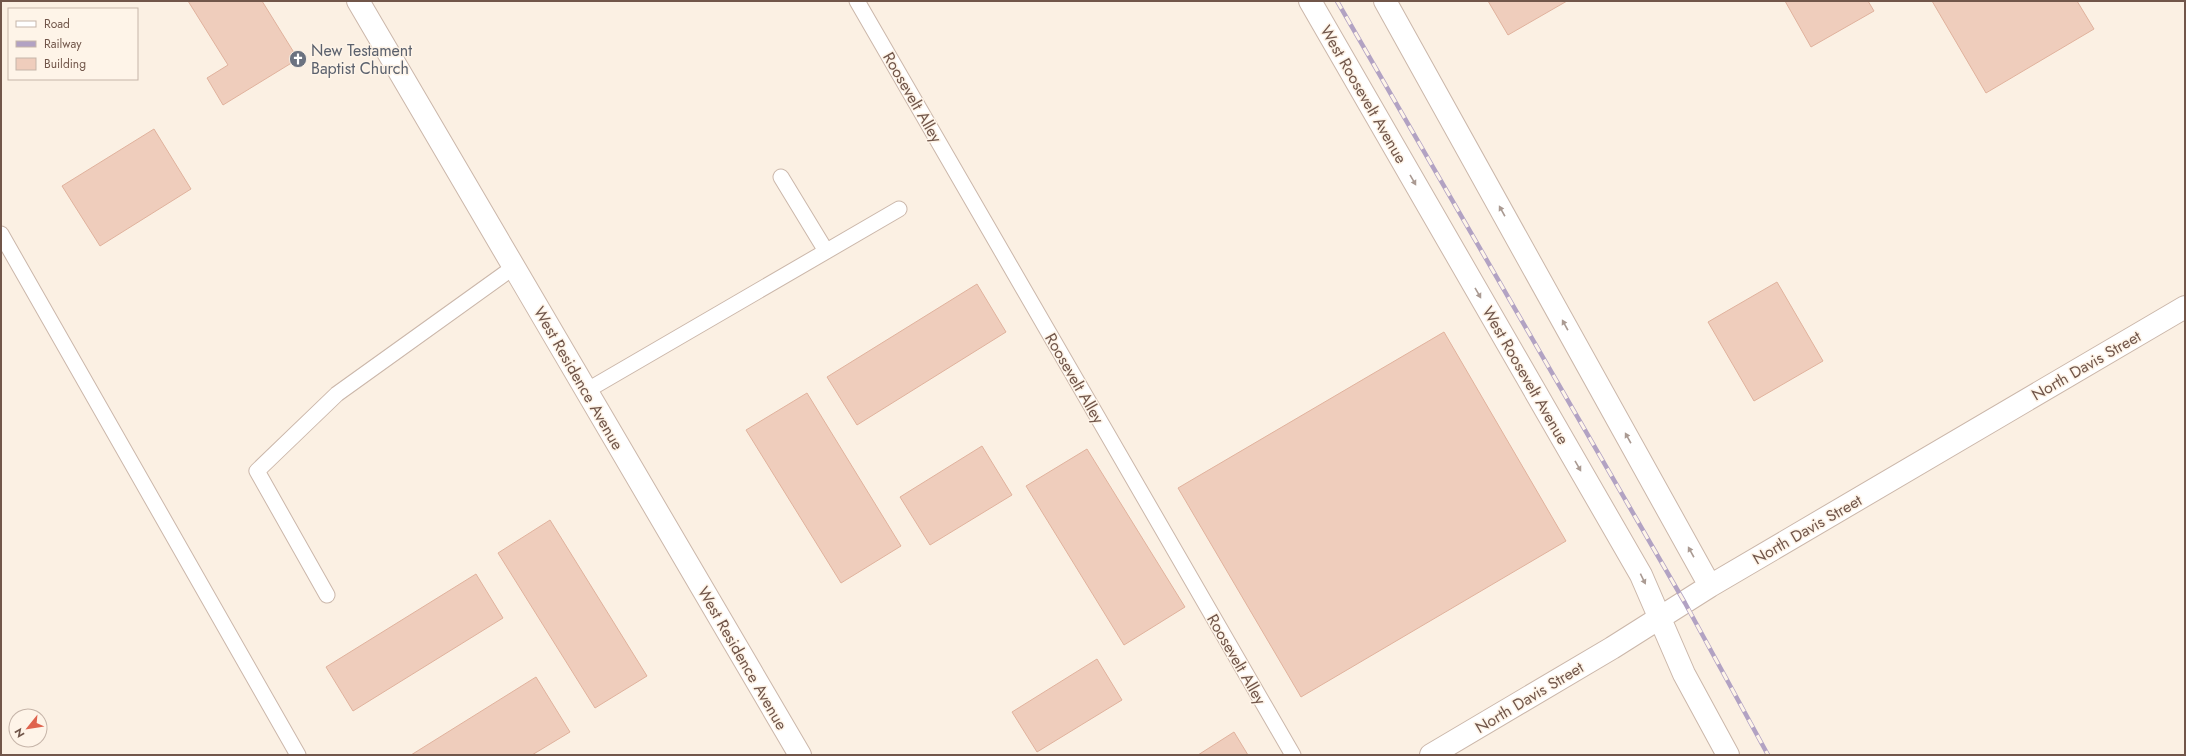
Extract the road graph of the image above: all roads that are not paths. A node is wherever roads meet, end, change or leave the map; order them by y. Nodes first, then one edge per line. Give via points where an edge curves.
1 (358, 1) edge
2 (857, 1) edge
3 (1310, 1) edge
4 (1385, 1) edge
5 (781, 177) dead end
6 (899, 209) dead end
7 (1, 234) edge
8 (826, 251) junction
9 (514, 267) junction
10 (2185, 307) edge
11 (586, 391) junction
12 (1710, 586) junction
13 (327, 596) dead end
14 (1660, 617) junction
15 (298, 755) edge
16 (800, 755) edge
17 (1292, 755) edge
18 (1431, 755) edge
19 (1728, 755) edge

1 - 9 street, West Residence Avenue
2 - 17 lane, Roosevelt Alley
3 -> 14 street, West Roosevelt Avenue via 1642,576
12 -> 4 street
5 - 8 lane
6 - 8 lane
7 - 15 lane
8 - 11 lane
9 - 11 street, West Residence Avenue
9 - 13 lane via 337,394 257,470
10 - 12 street, North Davis Street
11 - 16 street, West Residence Avenue
12 - 14 street, North Davis Street
14 - 18 street, North Davis Street
14 - 19 street, West Roosevelt Avenue via 1684,674

